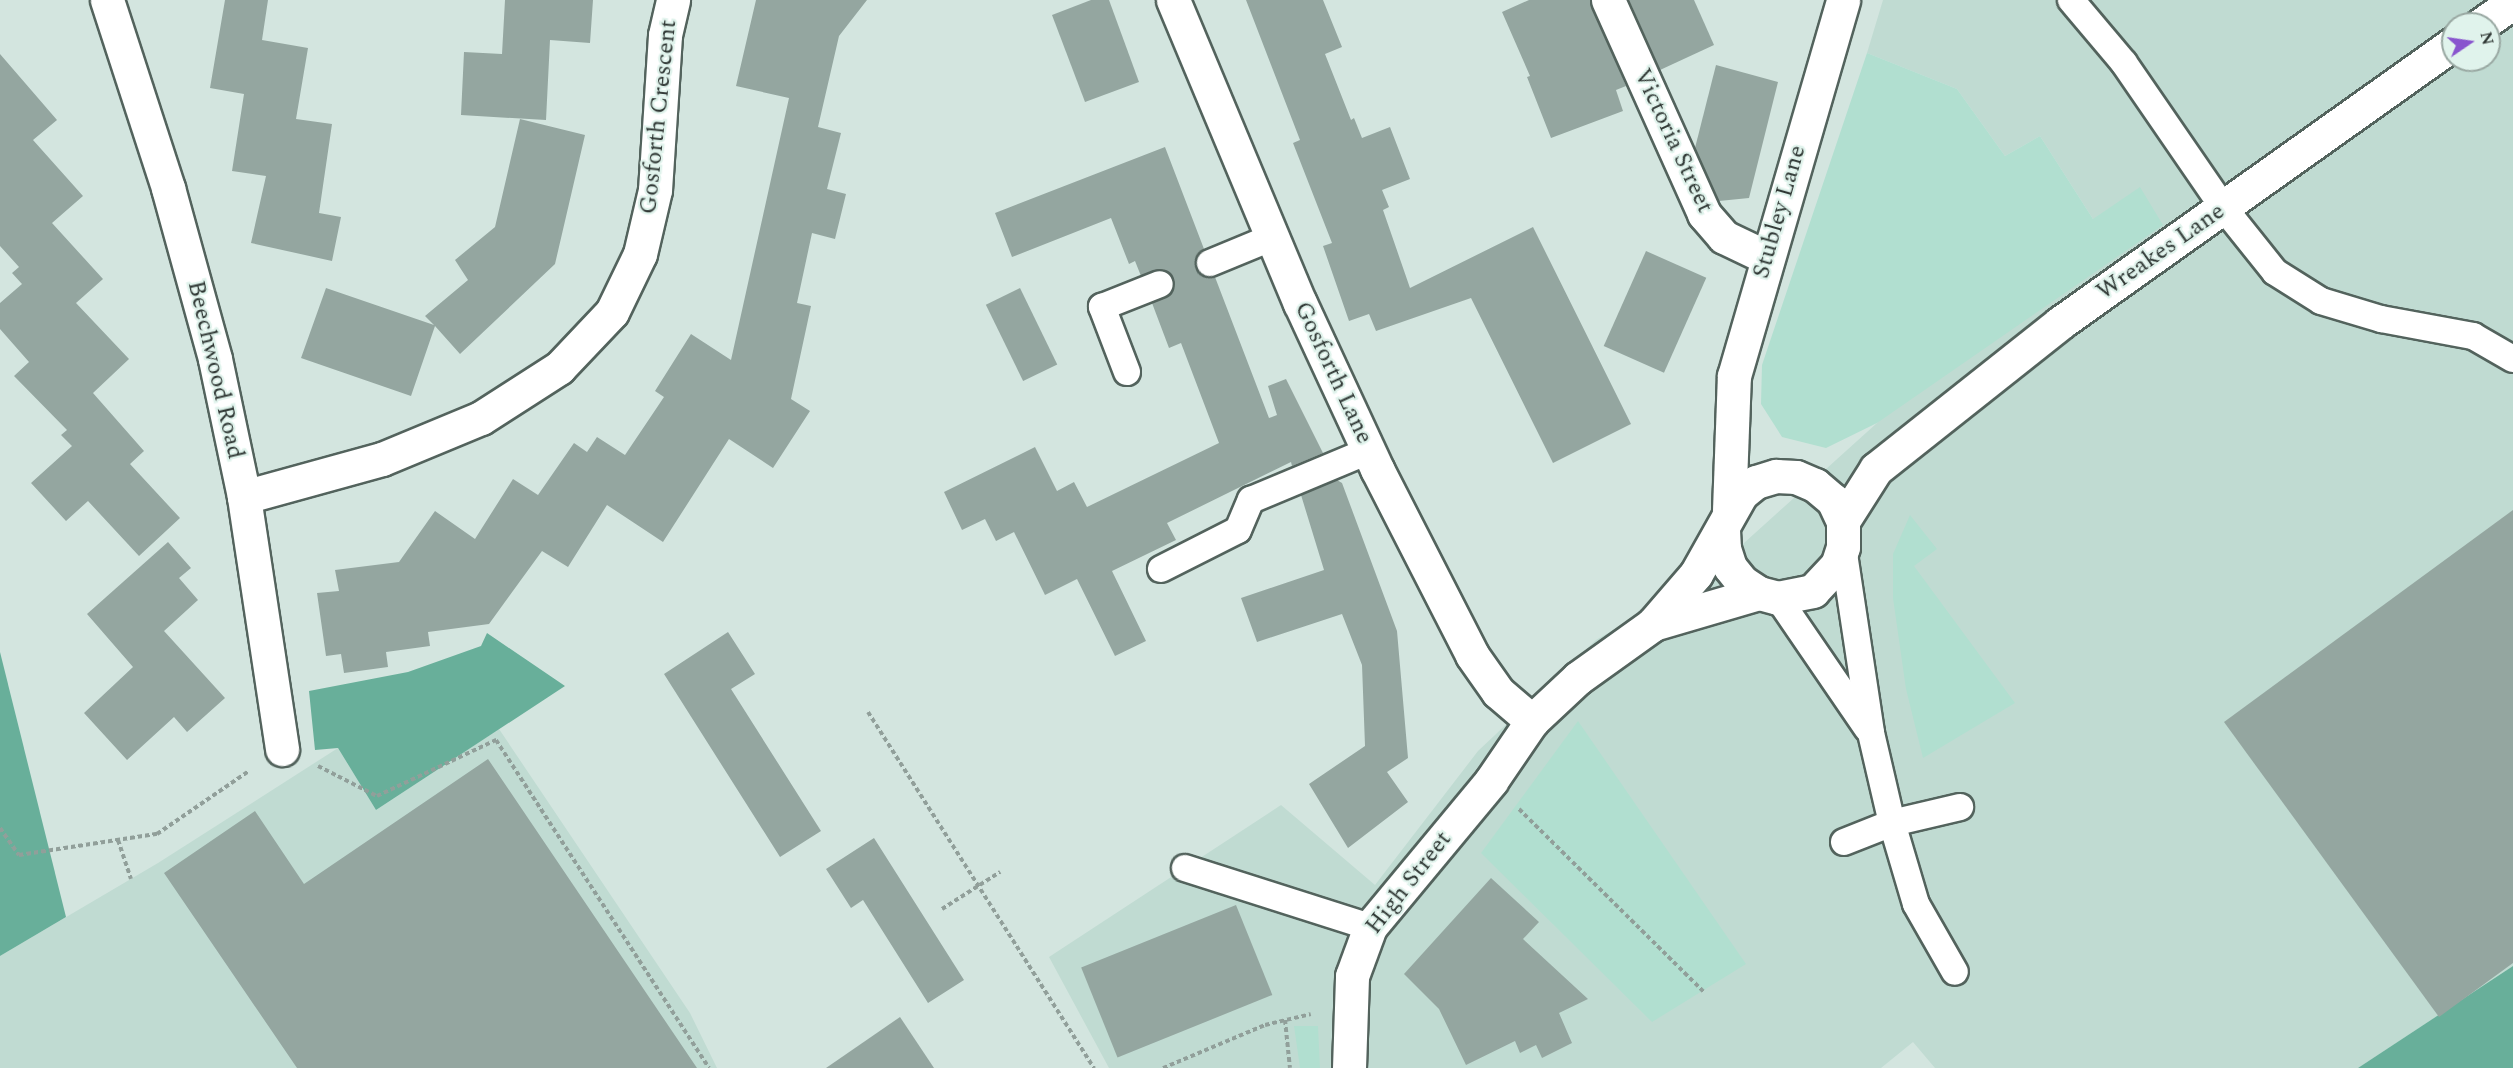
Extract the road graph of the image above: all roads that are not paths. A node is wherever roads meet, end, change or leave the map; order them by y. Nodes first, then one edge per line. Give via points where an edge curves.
1 (107, 0) edge
2 (673, 0) edge
3 (1173, 0) edge
4 (1608, 0) edge
5 (1843, 0) edge
6 (2071, 0) edge
7 (2513, 2) edge
8 (2499, 12) edge
9 (2441, 53) edge
10 (2223, 207) junction
11 (1273, 237) junction
12 (1766, 257) junction
13 (1210, 263) dead end
14 (1160, 284) dead end
15 (2513, 359) edge
16 (1127, 372) dead end
17 (1732, 428) junction
18 (1368, 451) junction
19 (1876, 469) junction
20 (1806, 481) junction
21 (244, 497) junction
22 (1726, 519) junction
23 (1843, 534) junction
24 (1161, 569) dead end
25 (1768, 595) junction
26 (1652, 625) junction
27 (1532, 721) junction
28 (1871, 734) junction
29 (282, 749) road end
30 (1960, 807) dead end
31 (1892, 823) junction
32 (1844, 842) dead end
33 (1185, 868) dead end
34 (1370, 927) junction
35 (1955, 972) dead end
36 (1348, 1068) edge

1 - 21 street, Beechwood Road via 168,189 215,359
2 - 21 street, Gosforth Crescent via 665,34 655,190 640,254 612,312 559,368 481,418 382,459
3 - 11 street, Gosforth Lane
4 - 12 street, Victoria Street via 1704,214 1724,237
5 - 12 street, Stubley Lane
6 - 10 lane via 2124,63
7 - 8 street
9 - 10 street, Wreakes Lane
10 - 15 lane via 2275,272 2321,301 2380,319 2473,336
10 - 19 street, Wreakes Lane via 2060,323
11 - 13 lane
11 - 18 street, Gosforth Lane
12 - 17 street, Stubley Lane via 1734,376
14 - 16 lane via 1102,307
17 - 20 street via 1757,455
17 - 22 street, Stubley Lane
18 - 24 lane via 1251,500 1238,530
18 - 27 street, Gosforth Lane via 1472,655 1497,692
19 - 20 street, Wreakes Lane
19 - 23 street, Wreakes Lane
20 - 22 street, Wreakes Lane via 1776,476 1756,482
20 - 23 street via 1833,500
21 - 29 street, Beechwood Road
22 - 25 street via 1730,567 1742,582
22 - 26 street, Wreakes Lane via 1696,574
23 - 25 street, Wreakes Lane via 1838,565 1813,591
23 - 28 lane
25 - 26 street, Wreakes Lane via 1713,603
25 - 28 lane
26 - 27 street, Wreakes Lane via 1578,678
27 - 34 street, High Street via 1491,781
28 - 31 lane
30 - 31 lane
31 - 32 lane
31 - 35 lane via 1916,904
33 - 34 lane
34 - 36 street, High Street via 1352,976

